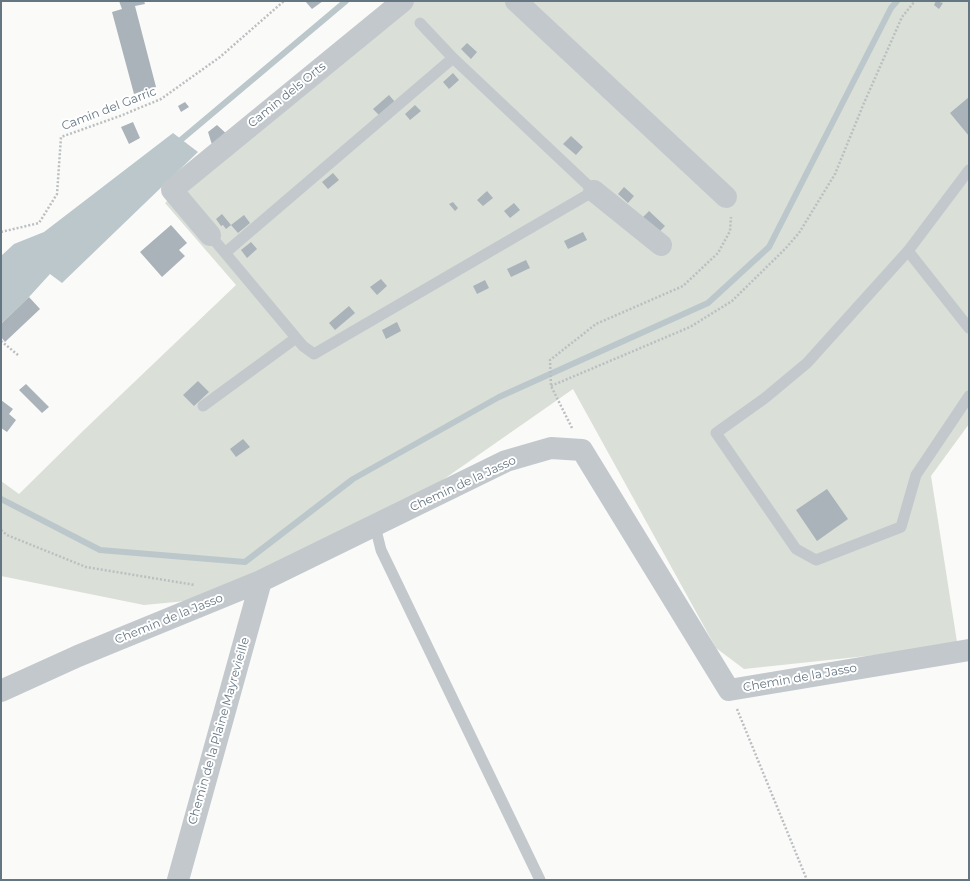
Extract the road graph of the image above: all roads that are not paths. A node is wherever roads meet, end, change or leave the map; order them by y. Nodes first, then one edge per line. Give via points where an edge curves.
1 (403, 1) edge
2 (516, 1) edge
3 (420, 23) dead end
4 (453, 58) junction
5 (969, 170) edge
6 (594, 190) junction
7 (729, 204) road end
8 (210, 235) joint
9 (661, 245) dead end
10 (908, 251) junction
11 (225, 252) junction
12 (969, 328) edge
13 (296, 338) junction
14 (969, 396) edge
15 (202, 406) dead end
16 (375, 526) junction
17 (261, 581) junction
18 (969, 650) edge
19 (1, 691) edge
20 (178, 880) edge
21 (540, 880) edge

1 - 8 street, Camin dels Orts via 172,190
2 - 7 street
3 - 4 lane
4 - 6 lane
4 - 11 lane
5 - 10 lane
6 - 9 street
6 - 13 lane via 314,354
8 - 11 lane
10 - 12 lane
10 - 14 lane via 807,363 765,398 716,433 796,549 816,560 901,527 916,475
11 - 13 lane
13 - 15 lane
16 - 17 street, Chemin de la Jasso
16 - 18 street, Chemin de la Jasso via 506,461 551,448 582,450 729,690
16 - 21 lane via 381,550
17 - 19 street, Chemin de la Jasso via 78,656
17 - 20 street, Chemin de la Plaine Mayrevieille

